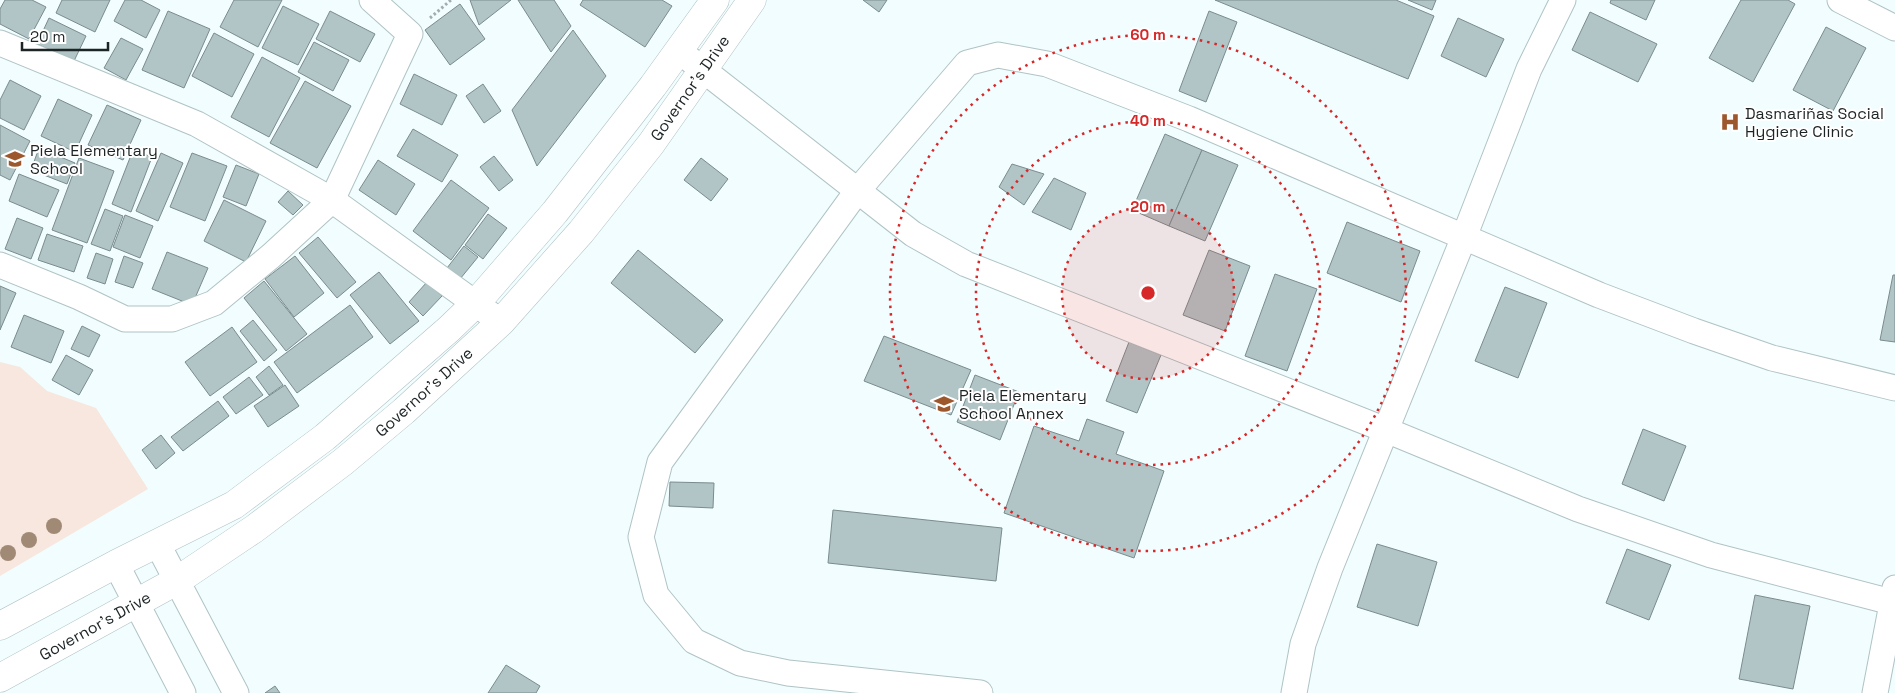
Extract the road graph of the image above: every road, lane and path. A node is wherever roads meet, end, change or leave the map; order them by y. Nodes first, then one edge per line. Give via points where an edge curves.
1 (372, 0) edge
2 (715, 0) edge
3 (752, 0) edge
4 (1563, 0) edge
5 (1840, 0) edge
6 (1895, 28) edge
7 (0, 43) edge
8 (679, 50) junction
9 (704, 69) junction
10 (858, 190) junction
11 (332, 200) junction
12 (1464, 237) junction
13 (0, 265) edge
14 (476, 303) junction
15 (501, 322) junction
16 (1895, 388) edge
17 (1386, 430) junction
18 (158, 543) junction
19 (116, 564) junction
20 (178, 580) junction
21 (1894, 598) edge
22 (136, 604) junction
23 (0, 626) edge
24 (0, 678) edge
25 (183, 693) edge
26 (236, 693) edge
27 (980, 693) edge
28 (1294, 693) edge
29 (1875, 693) edge

1 - 11 street via 410,34
2 - 8 highway, Governor's Drive
3 - 9 highway, Governor's Drive
4 - 12 street via 1530,69
5 - 6 street
7 - 11 street via 197,124
8 - 9 street
8 - 14 highway, Governor's Drive via 555,212
9 - 10 street
9 - 15 highway, Governor's Drive via 651,144 581,232
10 - 12 street via 967,63 998,55 1047,64 1189,119
10 - 17 street via 913,234 966,264
10 - 27 street via 660,462 641,536 656,595 694,641 740,663 788,673
11 - 13 street via 214,303 172,319 125,319
11 - 14 street
12 - 16 street via 1599,295 1694,331 1772,358
12 - 17 street
14 - 15 street
14 - 18 highway, Governor's Drive via 325,437 234,505
15 - 20 highway, Governor's Drive via 404,412 344,462
17 - 21 street via 1578,509 1712,555
17 - 28 street via 1303,644
18 - 19 highway, Governor's Drive
18 - 20 street
19 - 22 street
19 - 23 highway, Governor's Drive
20 - 22 highway, Governor's Drive
20 - 26 street
21 - 29 street
22 - 24 highway, Governor's Drive
22 - 25 street

